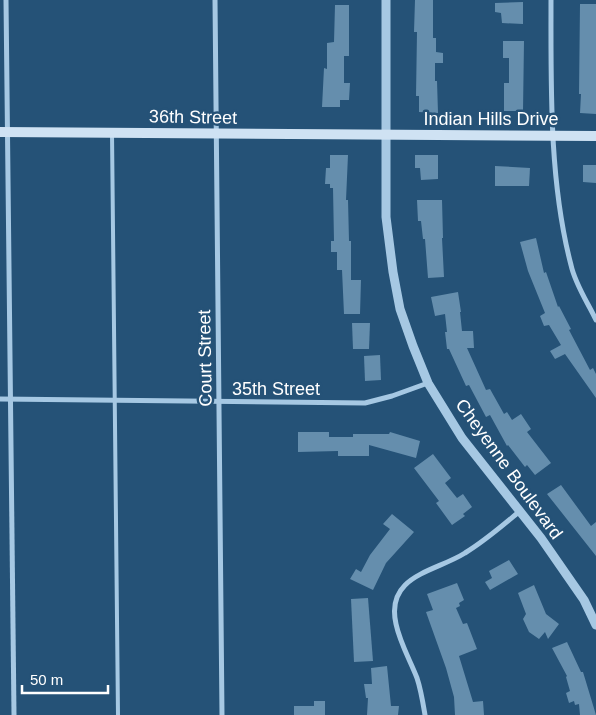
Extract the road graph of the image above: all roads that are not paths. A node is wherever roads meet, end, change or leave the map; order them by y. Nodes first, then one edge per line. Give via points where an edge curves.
1 (6, 0) edge
2 (215, 0) edge
3 (386, 0) edge
4 (551, 0) edge
5 (4, 132) edge
6 (112, 133) junction
7 (216, 134) junction
8 (386, 135) junction
9 (554, 135) junction
10 (596, 136) edge
11 (596, 320) edge
12 (428, 383) junction
13 (0, 399) edge
14 (10, 399) junction
15 (114, 401) junction
16 (219, 402) junction
17 (520, 511) junction
18 (596, 625) edge
19 (14, 715) edge
20 (118, 715) edge
21 (222, 715) edge
22 (425, 715) edge

1 - 5 street
2 - 7 street, Court Street
3 - 8 street, Cheyenne Boulevard
4 - 9 street
5 - 6 main road, 36th Street
5 - 14 street
6 - 7 main road, 36th Street
6 - 15 lane
7 - 8 main road, 36th Street
7 - 16 street, Court Street
8 - 9 main road, Indian Hills Drive
8 - 12 street, Cheyenne Boulevard via 386,217 393,272 400,309
9 - 10 main road, Indian Hills Drive
9 - 11 street via 560,212 571,267
12 - 16 street, 35th Street via 365,403
12 - 17 street, Cheyenne Boulevard via 462,438
13 - 14 street, 35th Street
14 - 15 street, 35th Street
14 - 19 street
15 - 16 street, 35th Street
15 - 20 lane
16 - 21 street, Court Street
17 - 18 street, Cheyenne Boulevard via 584,600
17 - 22 street via 464,554 414,576 401,590 395,605 396,623 417,678

